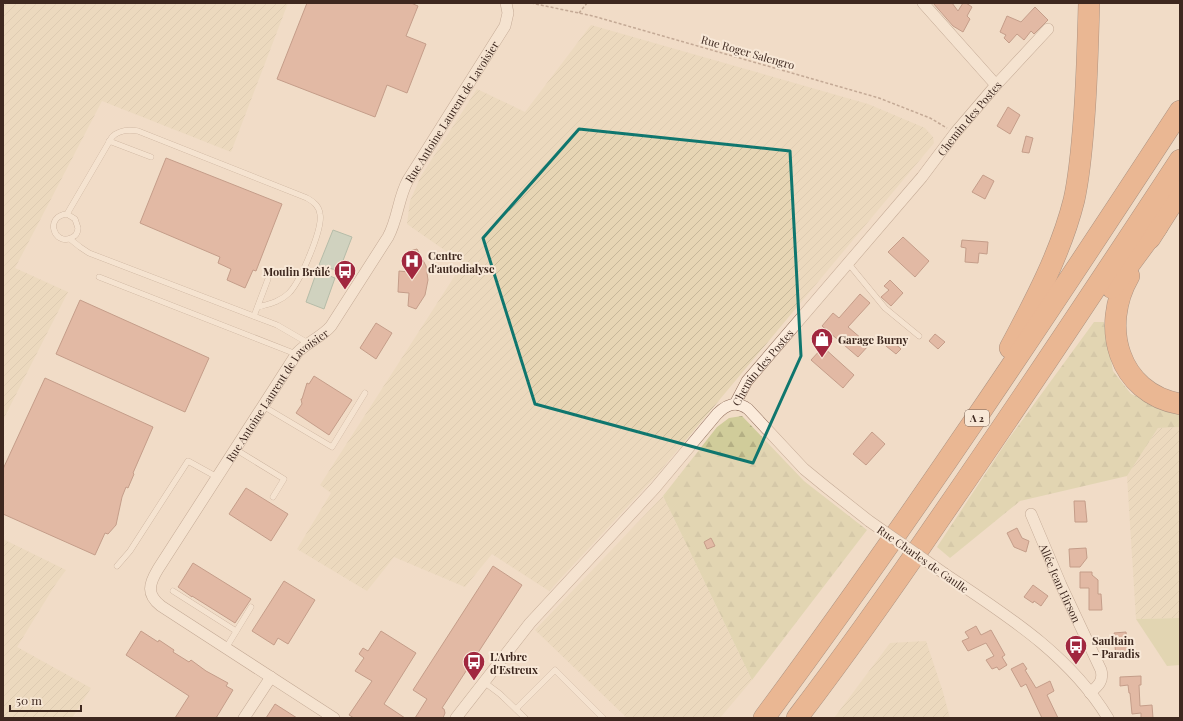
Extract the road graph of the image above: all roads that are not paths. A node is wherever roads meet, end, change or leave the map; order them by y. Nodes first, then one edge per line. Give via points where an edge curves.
1 (506, 3) edge
2 (923, 3) edge
3 (1089, 3) edge
4 (1048, 29) dead end
5 (996, 85) junction
6 (1180, 111) edge
7 (109, 141) junction
8 (151, 156) dead end
9 (1180, 160) edge
10 (1180, 191) edge
11 (67, 214) junction
12 (1157, 227) junction
13 (70, 239) junction
14 (848, 263) junction
15 (99, 277) dead end
16 (268, 279) dead end
17 (258, 307) junction
18 (254, 316) junction
19 (919, 336) dead end
20 (308, 343) junction
21 (296, 354) junction
22 (365, 393) dead end
23 (735, 404) junction
24 (1180, 404) edge
25 (262, 406) junction
26 (236, 449) junction
27 (985, 454) junction
28 (217, 477) junction
29 (273, 497) dead end
30 (1031, 514) dead end
31 (909, 517) junction
32 (117, 566) dead end
33 (174, 592) dead end
34 (250, 607) dead end
35 (236, 631) junction
36 (226, 648) junction
37 (271, 676) junction
38 (484, 682) junction
39 (1090, 693) junction
40 (516, 709) junction
41 (327, 716) edge
42 (244, 718) edge
43 (456, 718) edge
44 (524, 718) edge
45 (603, 718) edge
46 (764, 718) edge
47 (797, 718) edge
48 (1108, 718) edge

1 - 20 street, Rue Antoine Laurent de Lavoisier via 507,17 503,30 408,180 388,237 331,326
2 - 5 street
3 - 31 highway via 1082,155 1067,222 1047,273 1016,336 934,467
4 - 5 street, Chemin des Postes
5 - 14 street, Chemin des Postes
6 - 31 highway, A 2
7 - 8 lane
7 - 11 lane
7 - 17 lane via 121,131 138,131 314,203 320,214 319,230 296,284 280,300
9 - 27 highway, A 2
10 - 12 highway
11 - 13 lane via 76,219 78,226 76,235
11 - 13 lane via 57,218 53,228 59,238
12 - 24 highway via 1120,296 1115,316 1116,334 1122,361 1134,379 1152,394
12 - 27 highway via 1014,425
13 - 18 lane via 89,253
14 - 19 lane via 885,308
14 - 23 street, Chemin des Postes via 747,381
15 - 21 lane
16 - 17 lane
17 - 18 lane
18 - 20 lane via 284,328
20 - 21 street, Rue Antoine Laurent de Lavoisier
21 - 25 street, Rue Antoine Laurent de Lavoisier
22 - 25 lane via 332,447
23 - 38 street, Chemin des Postes via 728,405 717,414 655,488 530,623
23 - 39 street, Rue Charles de Gaulle, bridge via 742,405 752,413 804,468 869,521 1042,642 1065,663
25 - 26 street, Rue Antoine Laurent de Lavoisier
26 - 28 street, Rue Antoine Laurent de Lavoisier
26 - 29 lane via 284,479
27 - 47 highway, A 2
28 - 32 lane via 188,461 130,551
28 - 36 street, Rue Antoine Laurent de Lavoisier via 154,576 150,589 152,597 161,606
30 - 39 street, Allée Jean Hirson via 1101,670 1101,682
31 - 46 highway, A 2
33 - 35 lane
34 - 35 lane
35 - 36 lane
36 - 37 street, Rue Antoine Laurent de Lavoisier
37 - 41 street, Rue Antoine Laurent de Lavoisier
37 - 42 street
38 - 40 lane
38 - 43 street, Chemin des Postes
39 - 48 street, Rue Charles de Gaulle
40 - 44 lane
40 - 45 lane via 555,670

